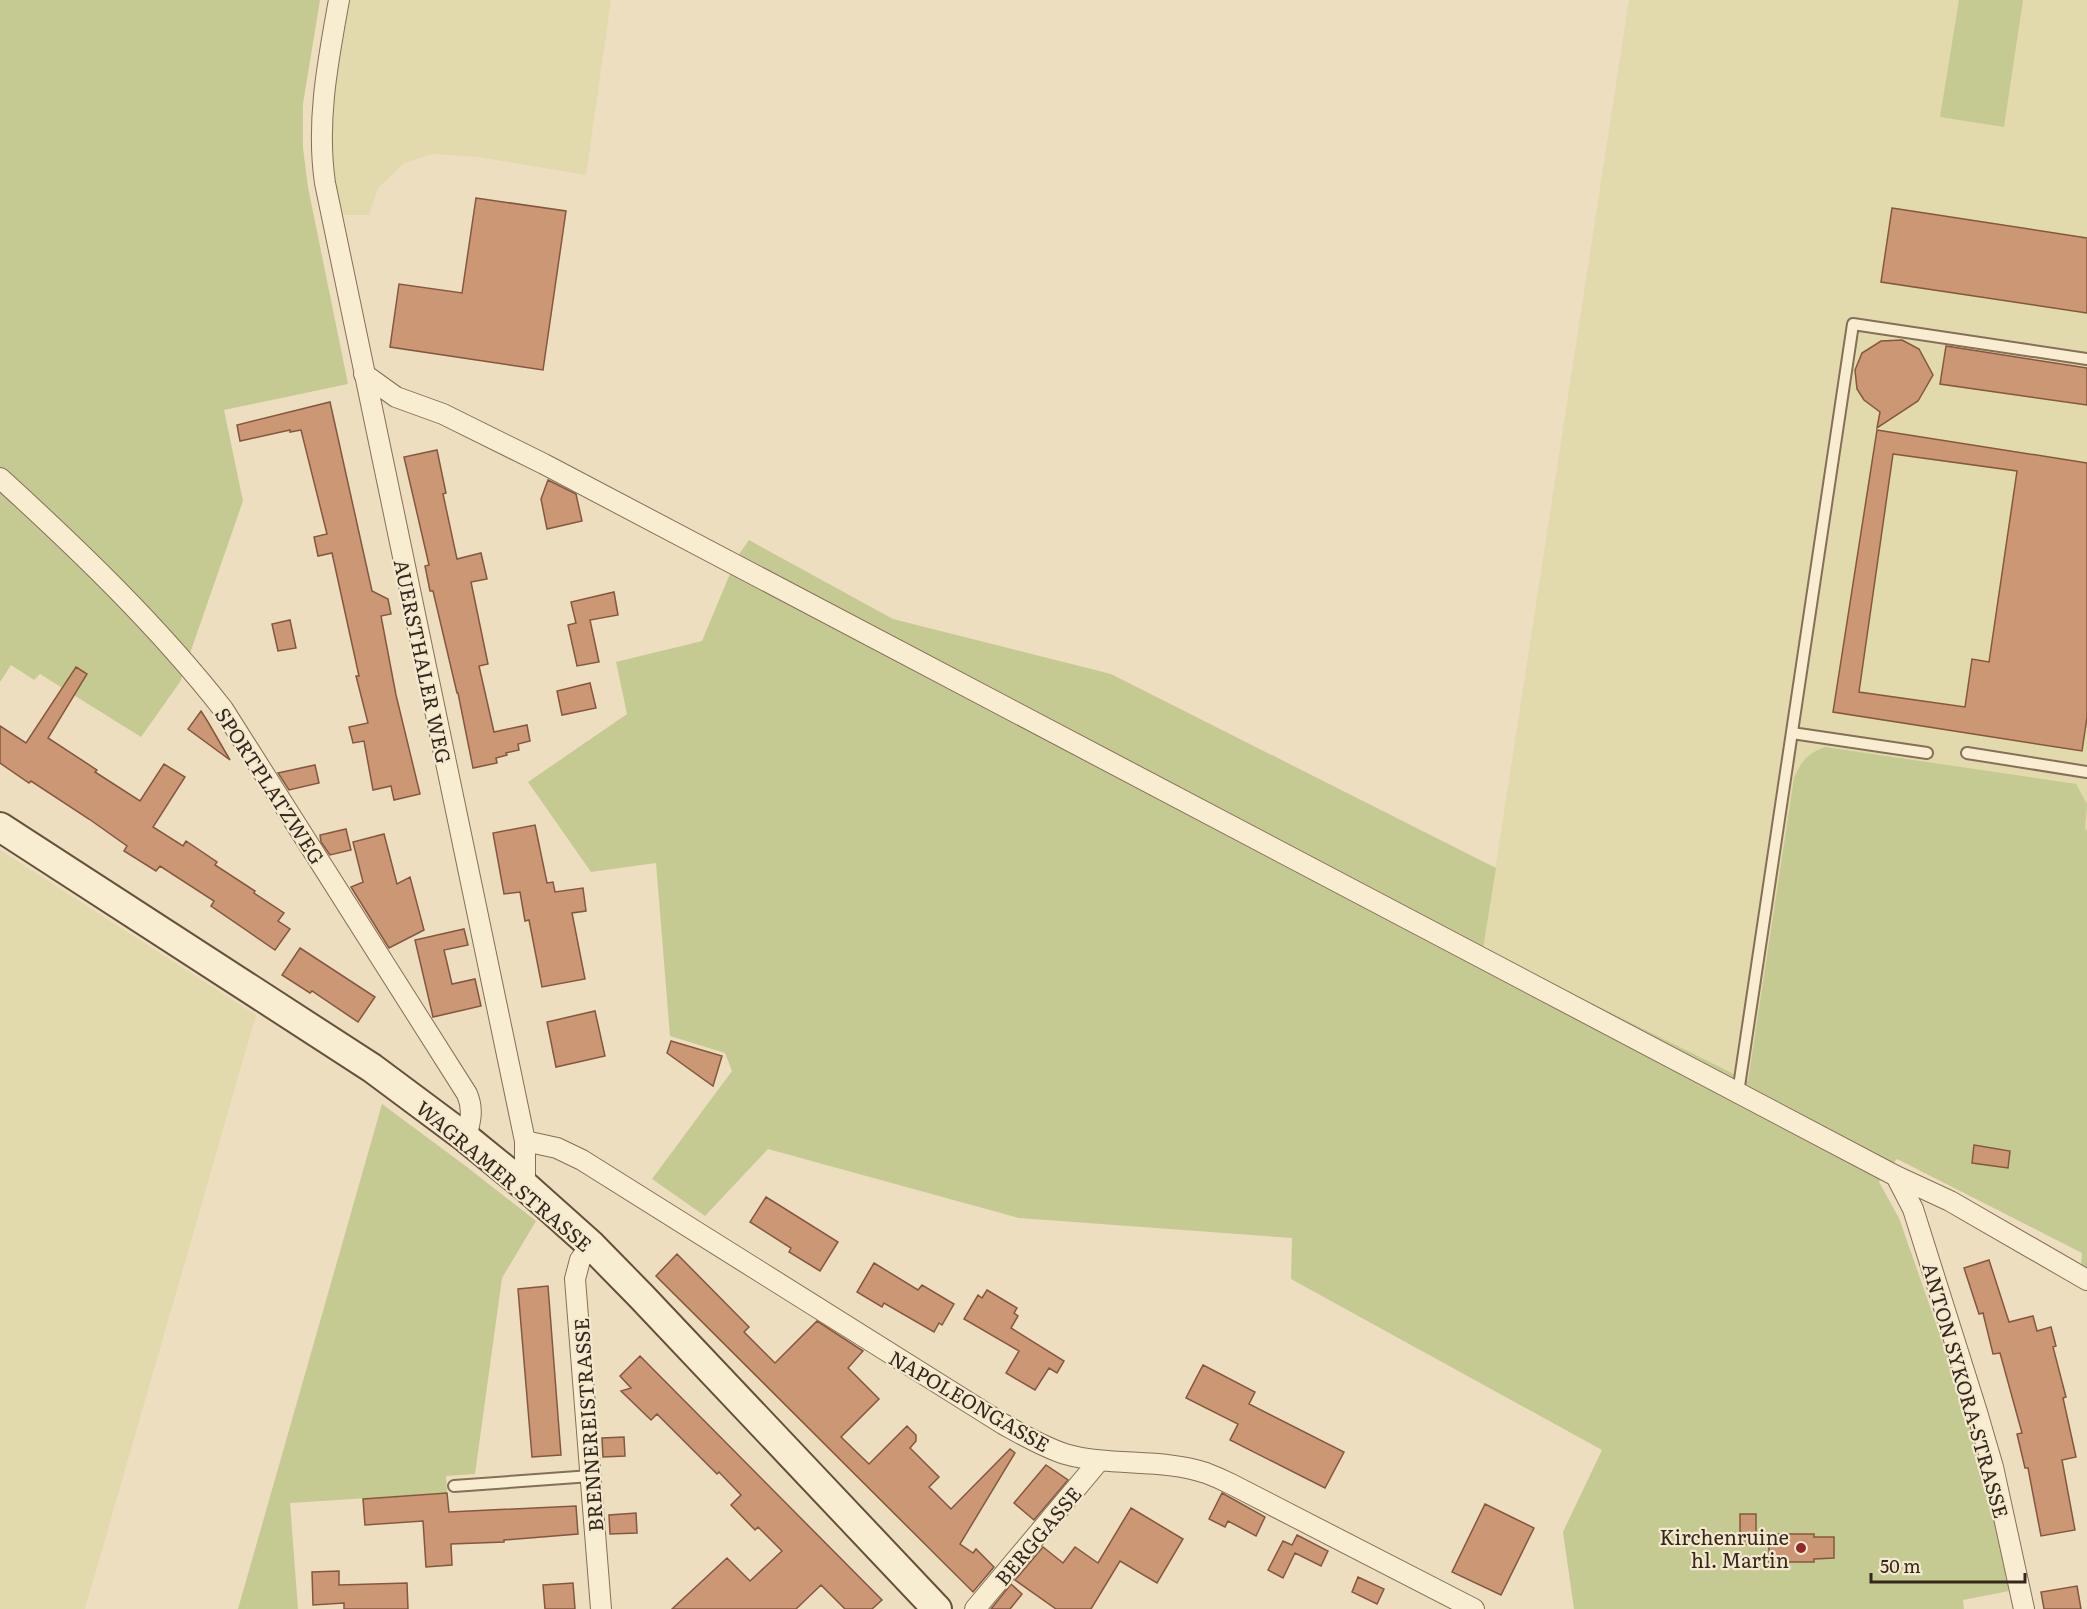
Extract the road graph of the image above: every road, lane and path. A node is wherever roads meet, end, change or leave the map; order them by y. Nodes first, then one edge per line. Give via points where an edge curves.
1 (339, 0) edge
2 (2087, 359) edge
3 (364, 374) junction
4 (0, 478) edge
5 (1792, 734) junction
6 (1927, 753) dead end
7 (1967, 753) dead end
8 (2087, 772) edge
9 (0, 827) edge
10 (1738, 1093) junction
11 (466, 1138) junction
12 (525, 1141) junction
13 (1896, 1176) junction
14 (525, 1186) junction
15 (591, 1245) junction
16 (2087, 1280) edge
17 (1098, 1461) junction
18 (591, 1476) junction
19 (454, 1486) dead end
20 (601, 1609) edge
21 (937, 1609) edge
22 (975, 1609) edge
23 (1474, 1609) edge
24 (2024, 1609) edge

1 - 3 street, AUERSTHALER WEG via 320,136 324,183
2 - 5 lane via 1852,324
3 - 10 street via 396,397 443,414 544,464
3 - 12 street, AUERSTHALER WEG
4 - 11 street, SPORTPLATZWEG via 75,547 224,709 467,1094 472,1112
5 - 6 lane
5 - 10 lane
7 - 8 lane
9 - 11 main road, WAGRAMER STRASSE via 343,1049
10 - 13 street
11 - 14 main road, WAGRAMER STRASSE
12 - 14 street, AUERSTHALER WEG
12 - 17 street, NAPOLEONGASSE via 557,1148 582,1160 1035,1442
13 - 16 street via 1950,1201
13 - 24 street, ANTON SYKORA-STRASSE via 1913,1209 1986,1445
14 - 15 main road, WAGRAMER STRASSE
15 - 18 street, BRENNEREISTRASSE via 580,1260 575,1279
15 - 21 main road, WAGRAMER STRASSE
17 - 22 street, BERGGASSE
17 - 23 street, NAPOLEONGASSE via 1204,1472
18 - 19 lane
18 - 20 street, BRENNEREISTRASSE

